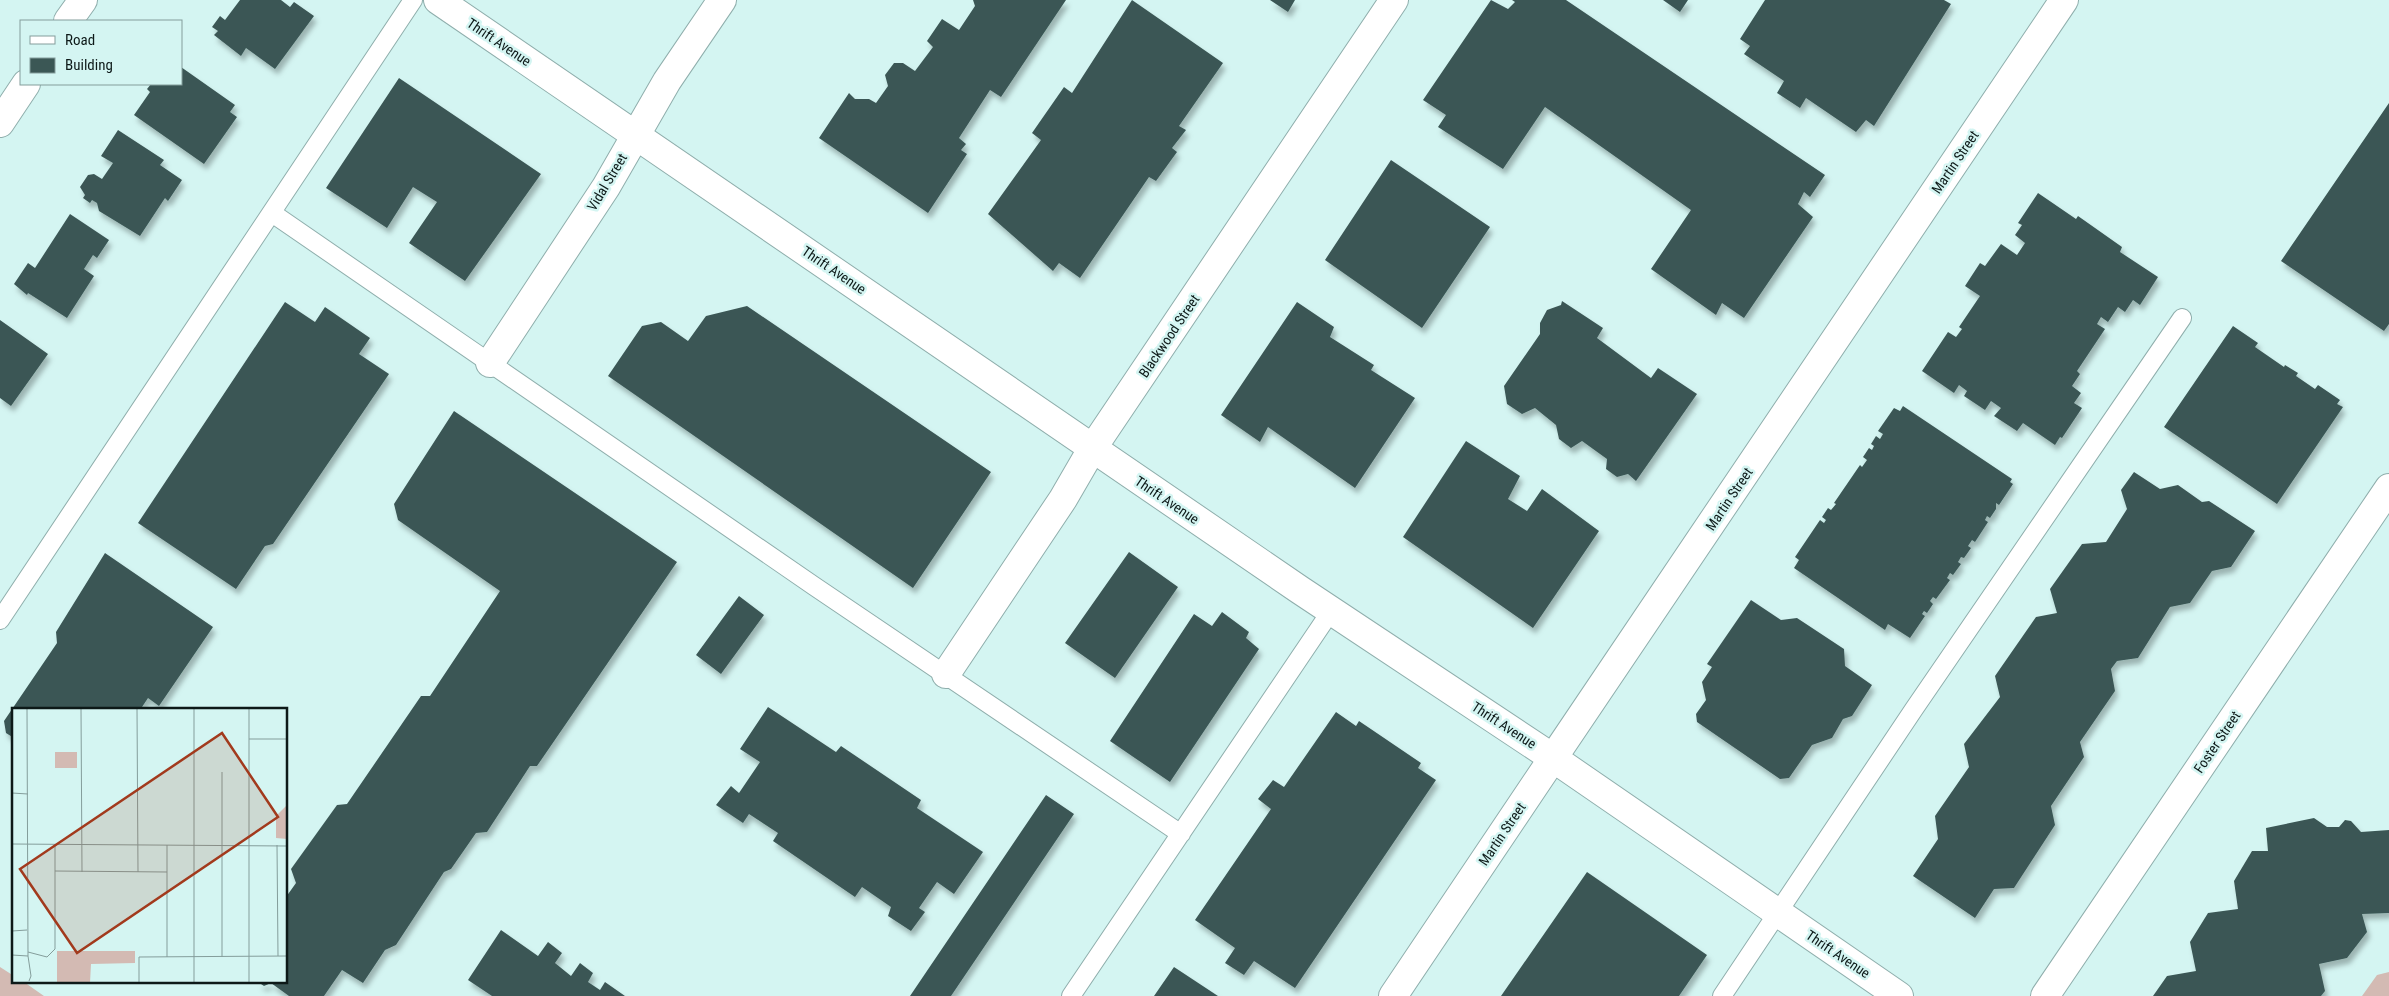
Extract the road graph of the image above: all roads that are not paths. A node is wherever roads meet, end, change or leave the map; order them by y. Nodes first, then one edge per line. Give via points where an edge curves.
1 (83, 0) edge
2 (413, 0) edge
3 (438, 0) edge
4 (722, 0) edge
5 (1394, 0) edge
6 (2064, 0) edge
7 (69, 20) edge
8 (25, 85) edge
9 (0, 123) edge
10 (635, 136) junction
11 (272, 213) junction
12 (2182, 318) dead end
13 (490, 363) junction
14 (1092, 449) junction
15 (2389, 488) edge
16 (1331, 611) junction
17 (0, 620) edge
18 (946, 674) junction
19 (1553, 758) junction
20 (1181, 834) junction
21 (1778, 913) junction
22 (1072, 996) edge
23 (1393, 996) edge
24 (1722, 996) edge
25 (1899, 996) edge
26 (2045, 996) edge

1 - 7 street
2 - 11 lane
3 - 10 street, Thrift Avenue
4 - 10 street, Vidal Street via 667,81
5 - 14 street, Blackwood Street
6 - 19 street, Martin Street
8 - 9 street
10 - 13 street, Vidal Street via 606,187
10 - 14 street, Thrift Avenue
11 - 13 lane
11 - 17 lane
12 - 21 lane
13 - 18 lane
14 - 16 street, Thrift Avenue
14 - 18 street, Blackwood Street via 1063,499
15 - 26 street, Foster Street
16 - 19 street, Thrift Avenue
16 - 20 lane
18 - 20 lane
19 - 21 street, Thrift Avenue
19 - 23 street, Martin Street
20 - 22 lane
21 - 24 lane
21 - 25 street, Thrift Avenue

